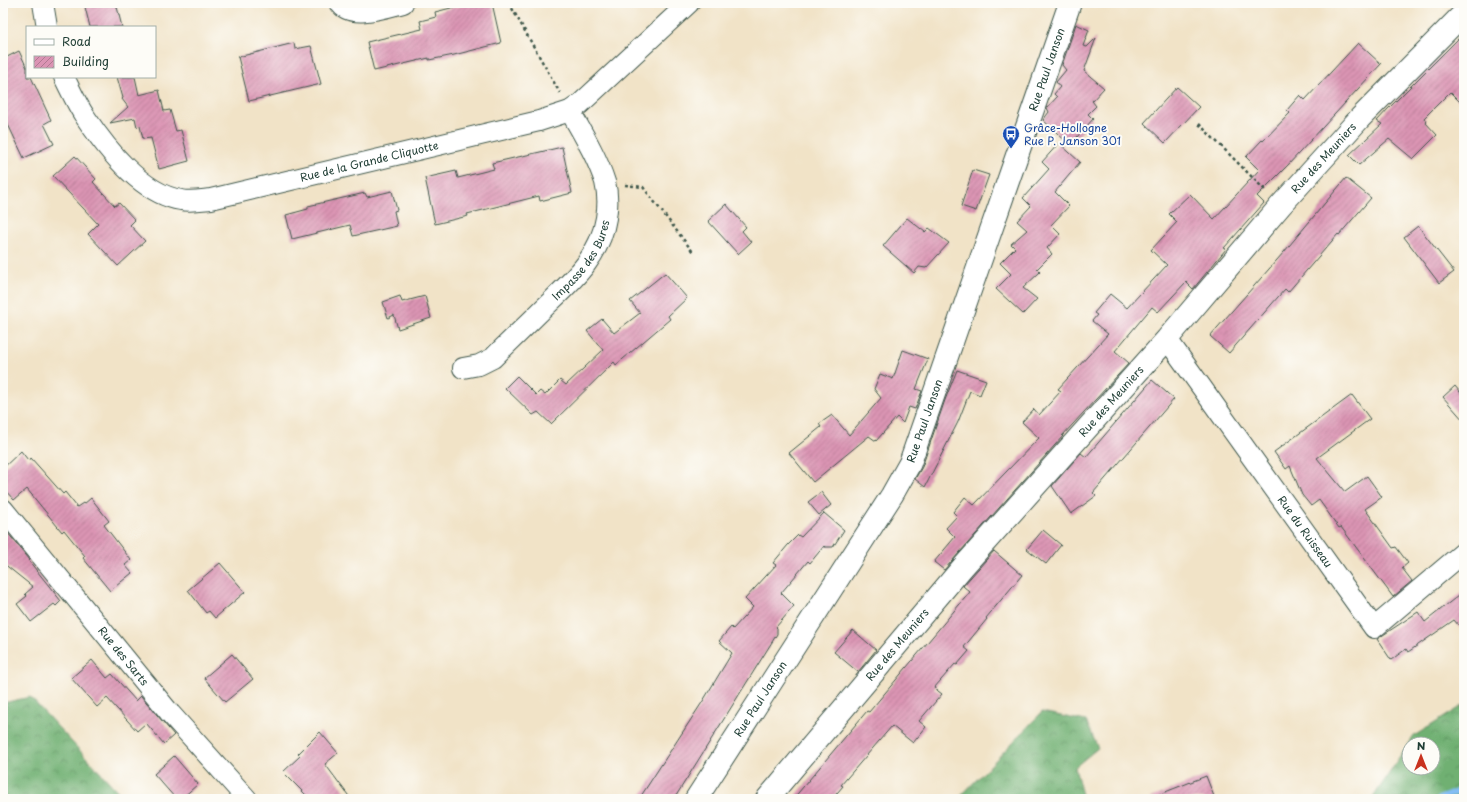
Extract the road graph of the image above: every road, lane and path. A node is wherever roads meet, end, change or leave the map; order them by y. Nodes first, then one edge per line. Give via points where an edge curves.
1 (43, 3) edge
2 (340, 3) edge
3 (403, 3) edge
4 (509, 3) edge
5 (689, 3) edge
6 (1070, 3) edge
7 (1464, 13) edge
8 (47, 26) edge
9 (548, 72) dead end
10 (65, 78) edge
11 (570, 111) junction
12 (1199, 124) dead end
13 (605, 183) junction
14 (1281, 205) junction
15 (693, 252) dead end
16 (1167, 339) junction
17 (463, 368) dead end
18 (3, 509) edge
19 (1464, 552) edge
20 (247, 799) edge
21 (696, 799) edge
22 (767, 799) edge

1 - 8 street
2 - 3 street via 342,7 355,12
4 - 9 path
5 - 11 street, Rue de la Grande Cliquotte via 594,93
6 - 21 street, Rue Paul Janson via 910,463 892,495
7 - 14 street, Rue des Meuniers via 1360,118
10 - 11 street, Rue de la Grande Cliquotte via 85,117 121,161 149,187 165,196 180,200 211,199 539,121
11 - 13 street, Impasse des Bures
12 - 14 path
13 - 15 path via 643,187
13 - 17 street, Impasse des Bures via 608,203 605,225 588,264 493,358 479,365
14 - 16 street, Rue des Meuniers
16 - 19 street, Rue du Ruisseau via 1374,628
16 - 22 street, Rue des Meuniers via 962,568
18 - 20 street, Rue des Sarts via 169,712

